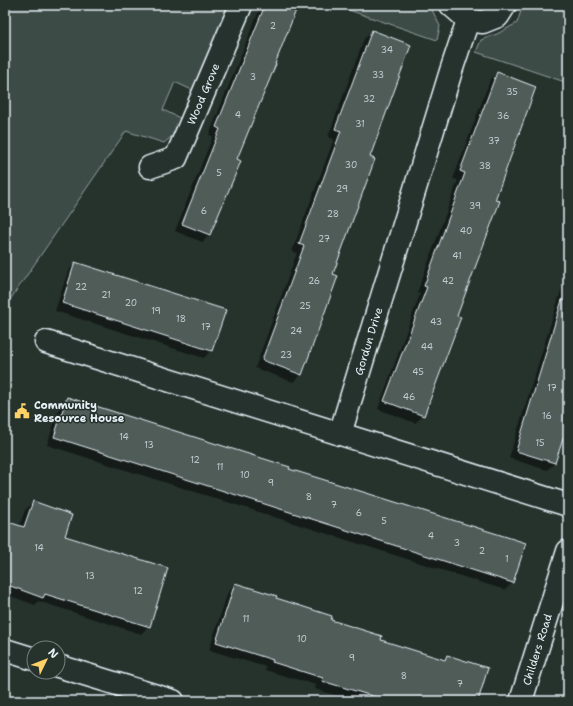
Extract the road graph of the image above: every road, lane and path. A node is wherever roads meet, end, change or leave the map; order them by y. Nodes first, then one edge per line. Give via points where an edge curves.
1 (241, 5) edge
2 (452, 5) edge
3 (505, 5) edge
4 (468, 20) junction
5 (150, 167) dead end
6 (46, 342) dead end
7 (340, 434) junction
8 (568, 505) edge
9 (568, 552) edge
10 (5, 650) edge
11 (26, 657) edge
12 (66, 668) edge
13 (173, 701) edge
14 (521, 701) edge

1 - 5 street, Wood Grove via 176,158
2 - 4 street
3 - 4 street via 498,16 483,22
4 - 7 street, Gordun Drive
6 - 7 street
7 - 8 street
9 - 14 street, Childers Road
10 - 11 street
12 - 13 street

